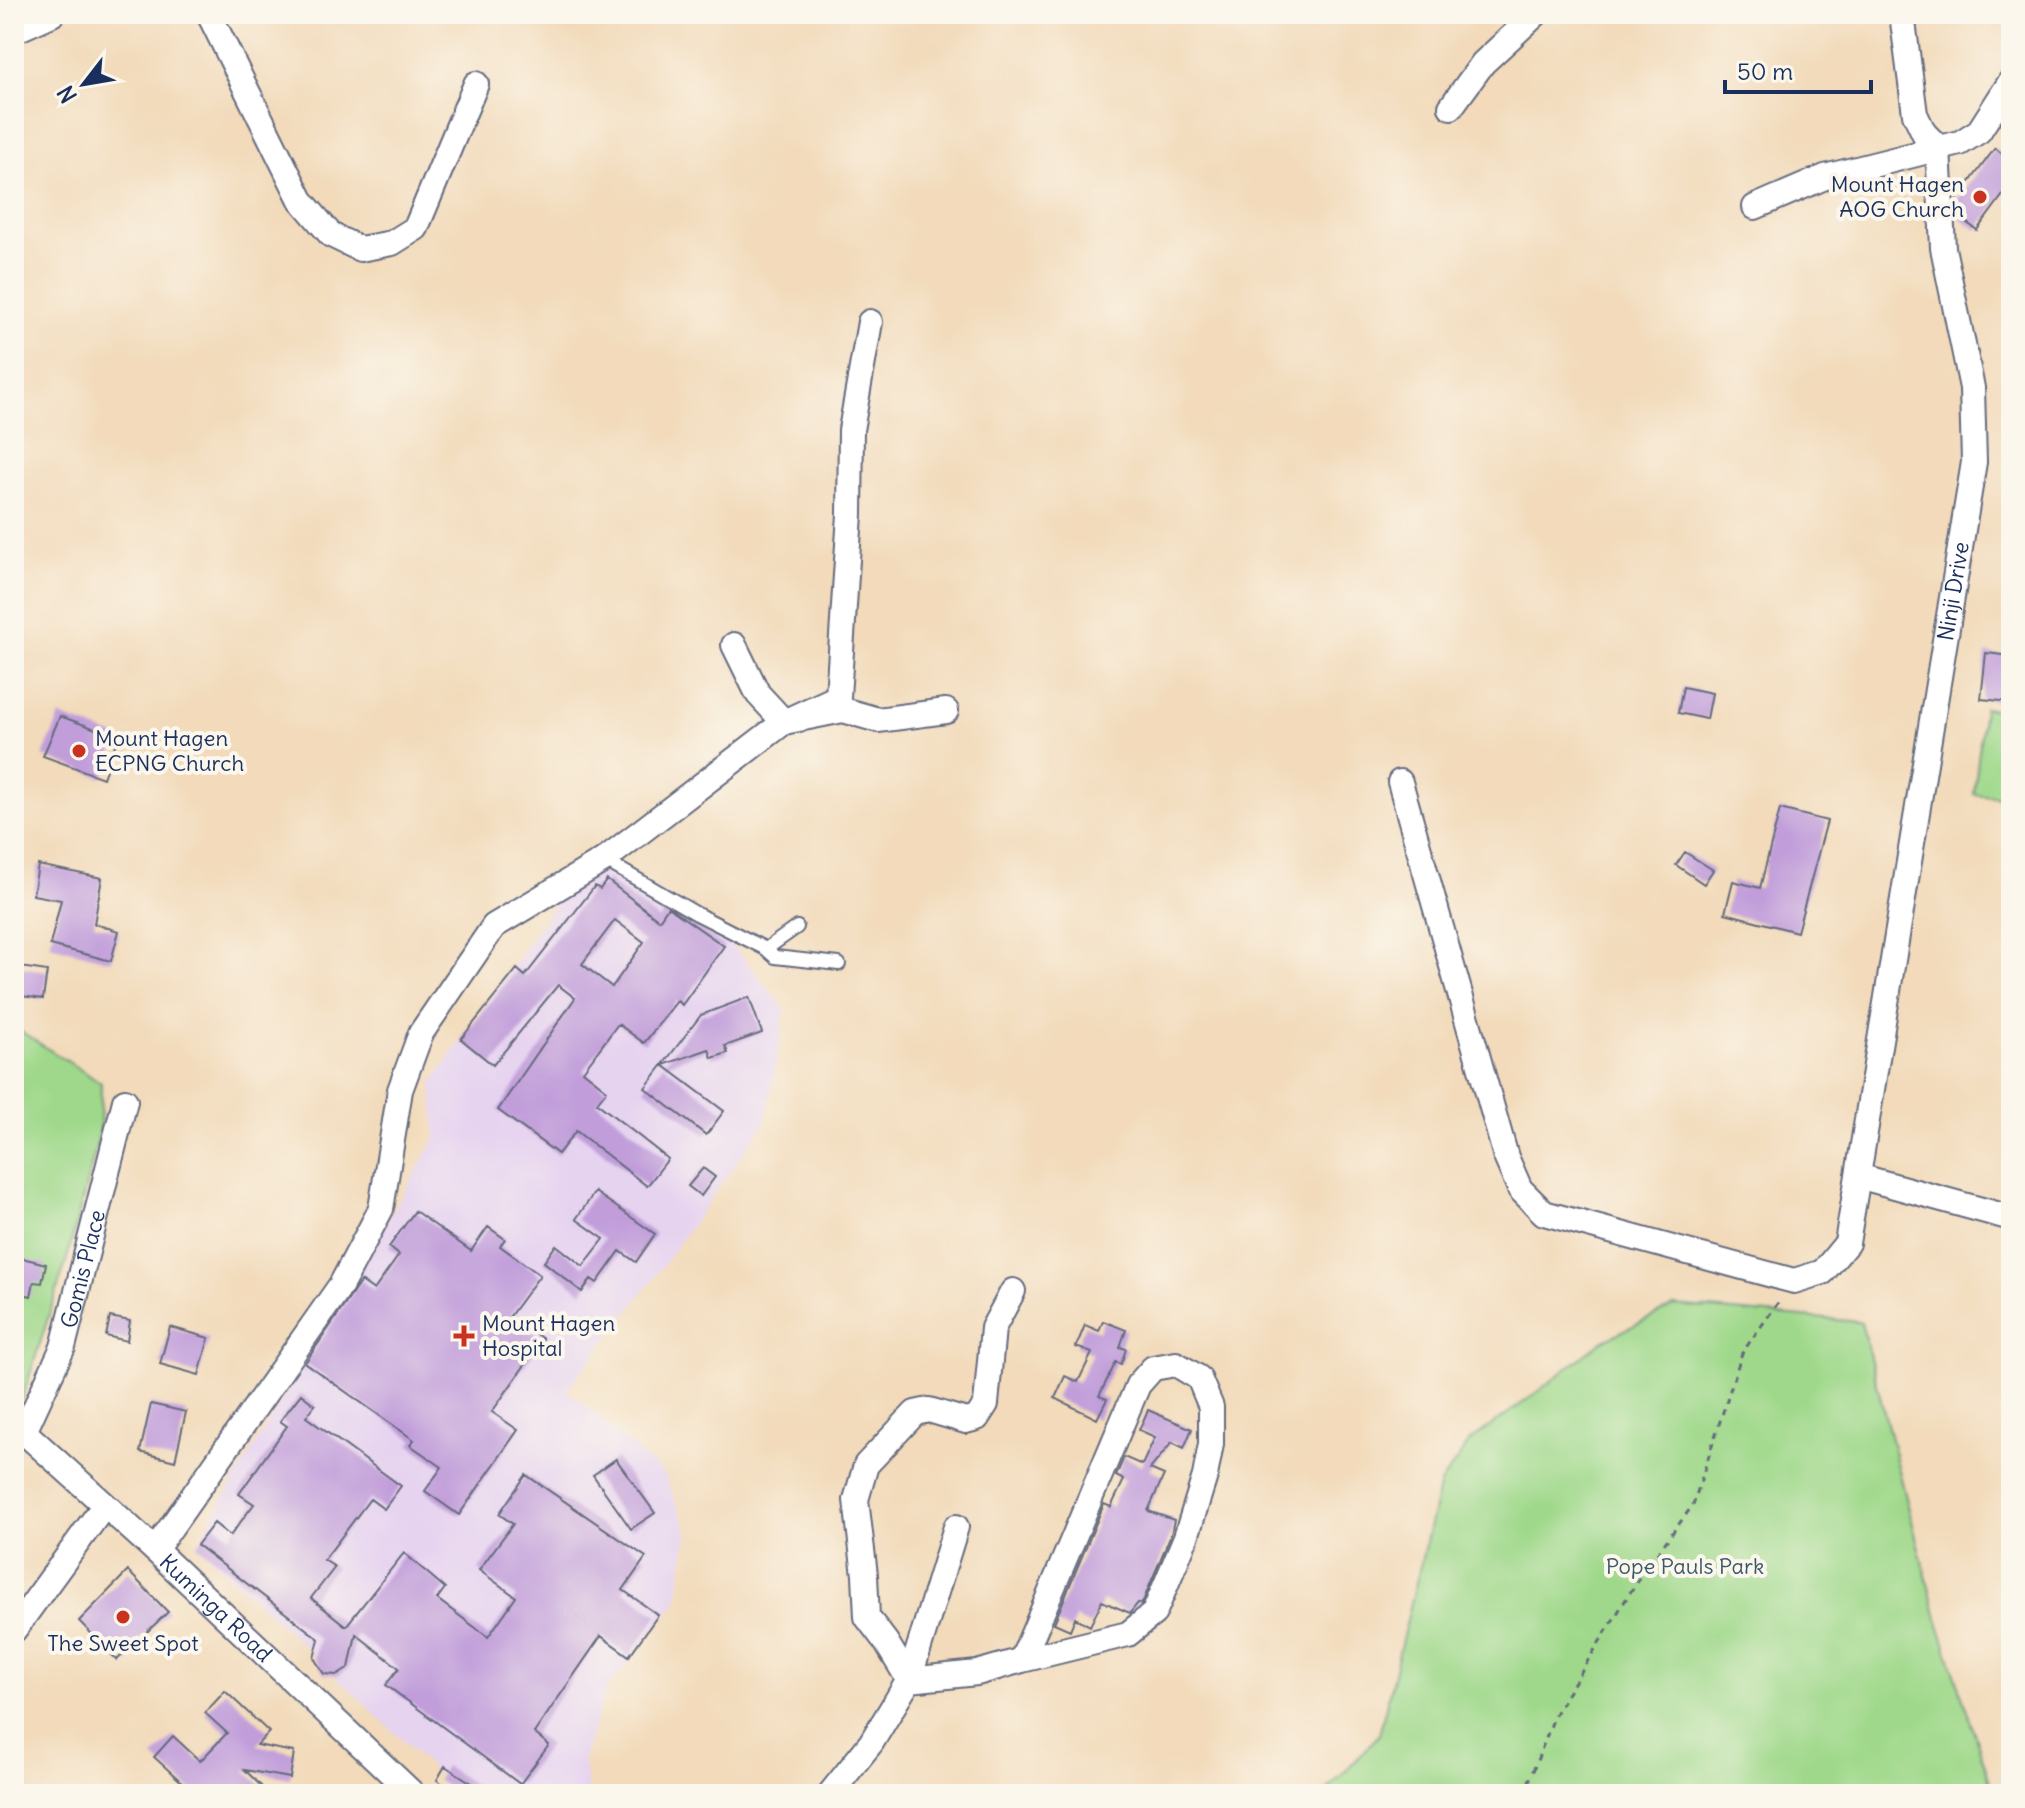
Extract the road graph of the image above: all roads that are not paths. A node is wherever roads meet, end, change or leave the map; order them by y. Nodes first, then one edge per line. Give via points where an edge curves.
1 (52, 14) edge
2 (209, 14) edge
3 (1536, 14) edge
4 (1902, 14) edge
5 (14, 31) edge
6 (2011, 81) edge
7 (476, 84) dead end
8 (1451, 107) dead end
9 (1938, 147) junction
10 (1755, 207) dead end
11 (870, 322) dead end
12 (734, 645) dead end
13 (946, 711) dead end
14 (784, 722) junction
15 (1400, 782) dead end
16 (604, 860) junction
17 (797, 927) dead end
18 (766, 949) junction
19 (839, 964) dead end
20 (125, 1101) dead end
21 (1858, 1176) junction
22 (2011, 1218) edge
23 (1013, 1291) dead end
24 (19, 1429) edge
25 (104, 1506) junction
26 (956, 1527) dead end
27 (155, 1550) junction
28 (14, 1630) edge
29 (1022, 1660) junction
30 (909, 1680) junction
31 (413, 1794) edge
32 (830, 1794) edge

1 - 5 street
2 - 7 street via 301,200 331,235 360,249 392,243 416,228
3 - 8 street via 1483,63
4 - 9 street via 1915,114
6 - 9 street via 1979,131 1960,143
9 - 10 street via 1825,177
9 - 21 street, Ninji Drive via 1943,248 1972,388 1974,462
11 - 14 street via 851,430 838,697
12 - 14 street via 758,694
13 - 14 street via 878,720 843,710
14 - 16 street
15 - 21 street, Ninji Drive via 1506,1157 1520,1189 1544,1213 1794,1281 1823,1272 1847,1243
16 - 18 lane
16 - 27 street via 494,926 421,1033 400,1090 381,1209 341,1285
17 - 18 lane
18 - 19 lane via 775,957
20 - 24 street, Gomis Place via 63,1347
21 - 22 street
23 - 30 street via 993,1328 986,1404 977,1418 966,1421 929,1410 915,1413 866,1465 856,1500 867,1617
24 - 25 street, Kuminga Road
25 - 27 street, Kuminga Road
25 - 28 street
26 - 30 street
27 - 31 street, Kuminga Road
29 - 29 street via 1138,1385 1153,1368 1176,1364 1199,1378 1211,1407 1211,1444 1186,1537 1154,1613 1128,1634
29 - 30 street via 977,1673
30 - 32 street via 871,1743

